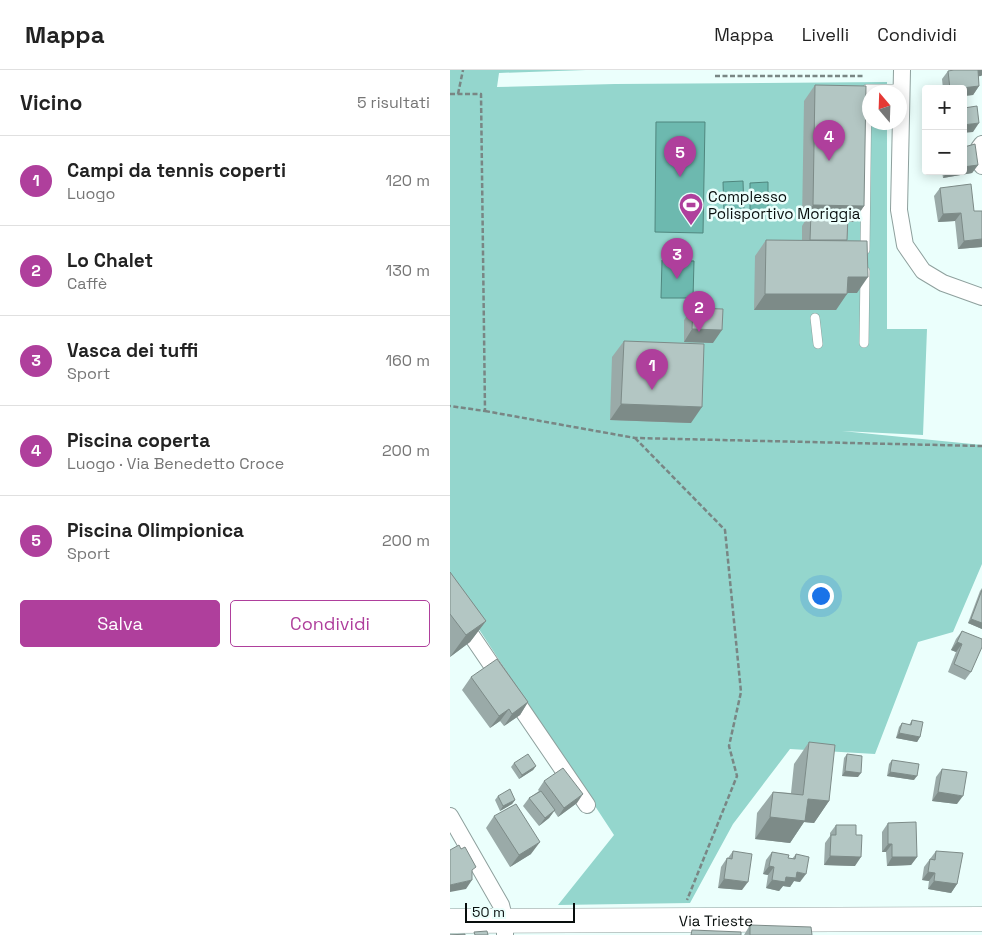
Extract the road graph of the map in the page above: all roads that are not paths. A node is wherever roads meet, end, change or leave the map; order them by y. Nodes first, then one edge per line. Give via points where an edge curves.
1 (902, 70) edge
2 (902, 85) edge
3 (867, 130) edge
4 (901, 130) edge
5 (982, 144) edge
6 (982, 166) edge
7 (865, 255) edge
8 (865, 265) edge
9 (982, 297) edge
10 (815, 318) dead end
11 (864, 343) dead end
12 (818, 344) dead end
13 (450, 604) edge
14 (587, 805) dead end
15 (450, 816) edge
16 (982, 919) edge
17 (450, 921) edge
18 (738, 927) edge
19 (505, 928) edge

1 - 2 street
3 - 7 lane
4 - 9 street via 899,210 904,245 923,271 943,283
5 - 6 street via 979,148
8 - 11 lane
10 - 12 lane
13 - 14 street
15 - 19 street via 501,905
16 - 18 street, Via Trieste
17 - 19 street, Via Trieste
18 - 19 street, Via Trieste via 679,920

